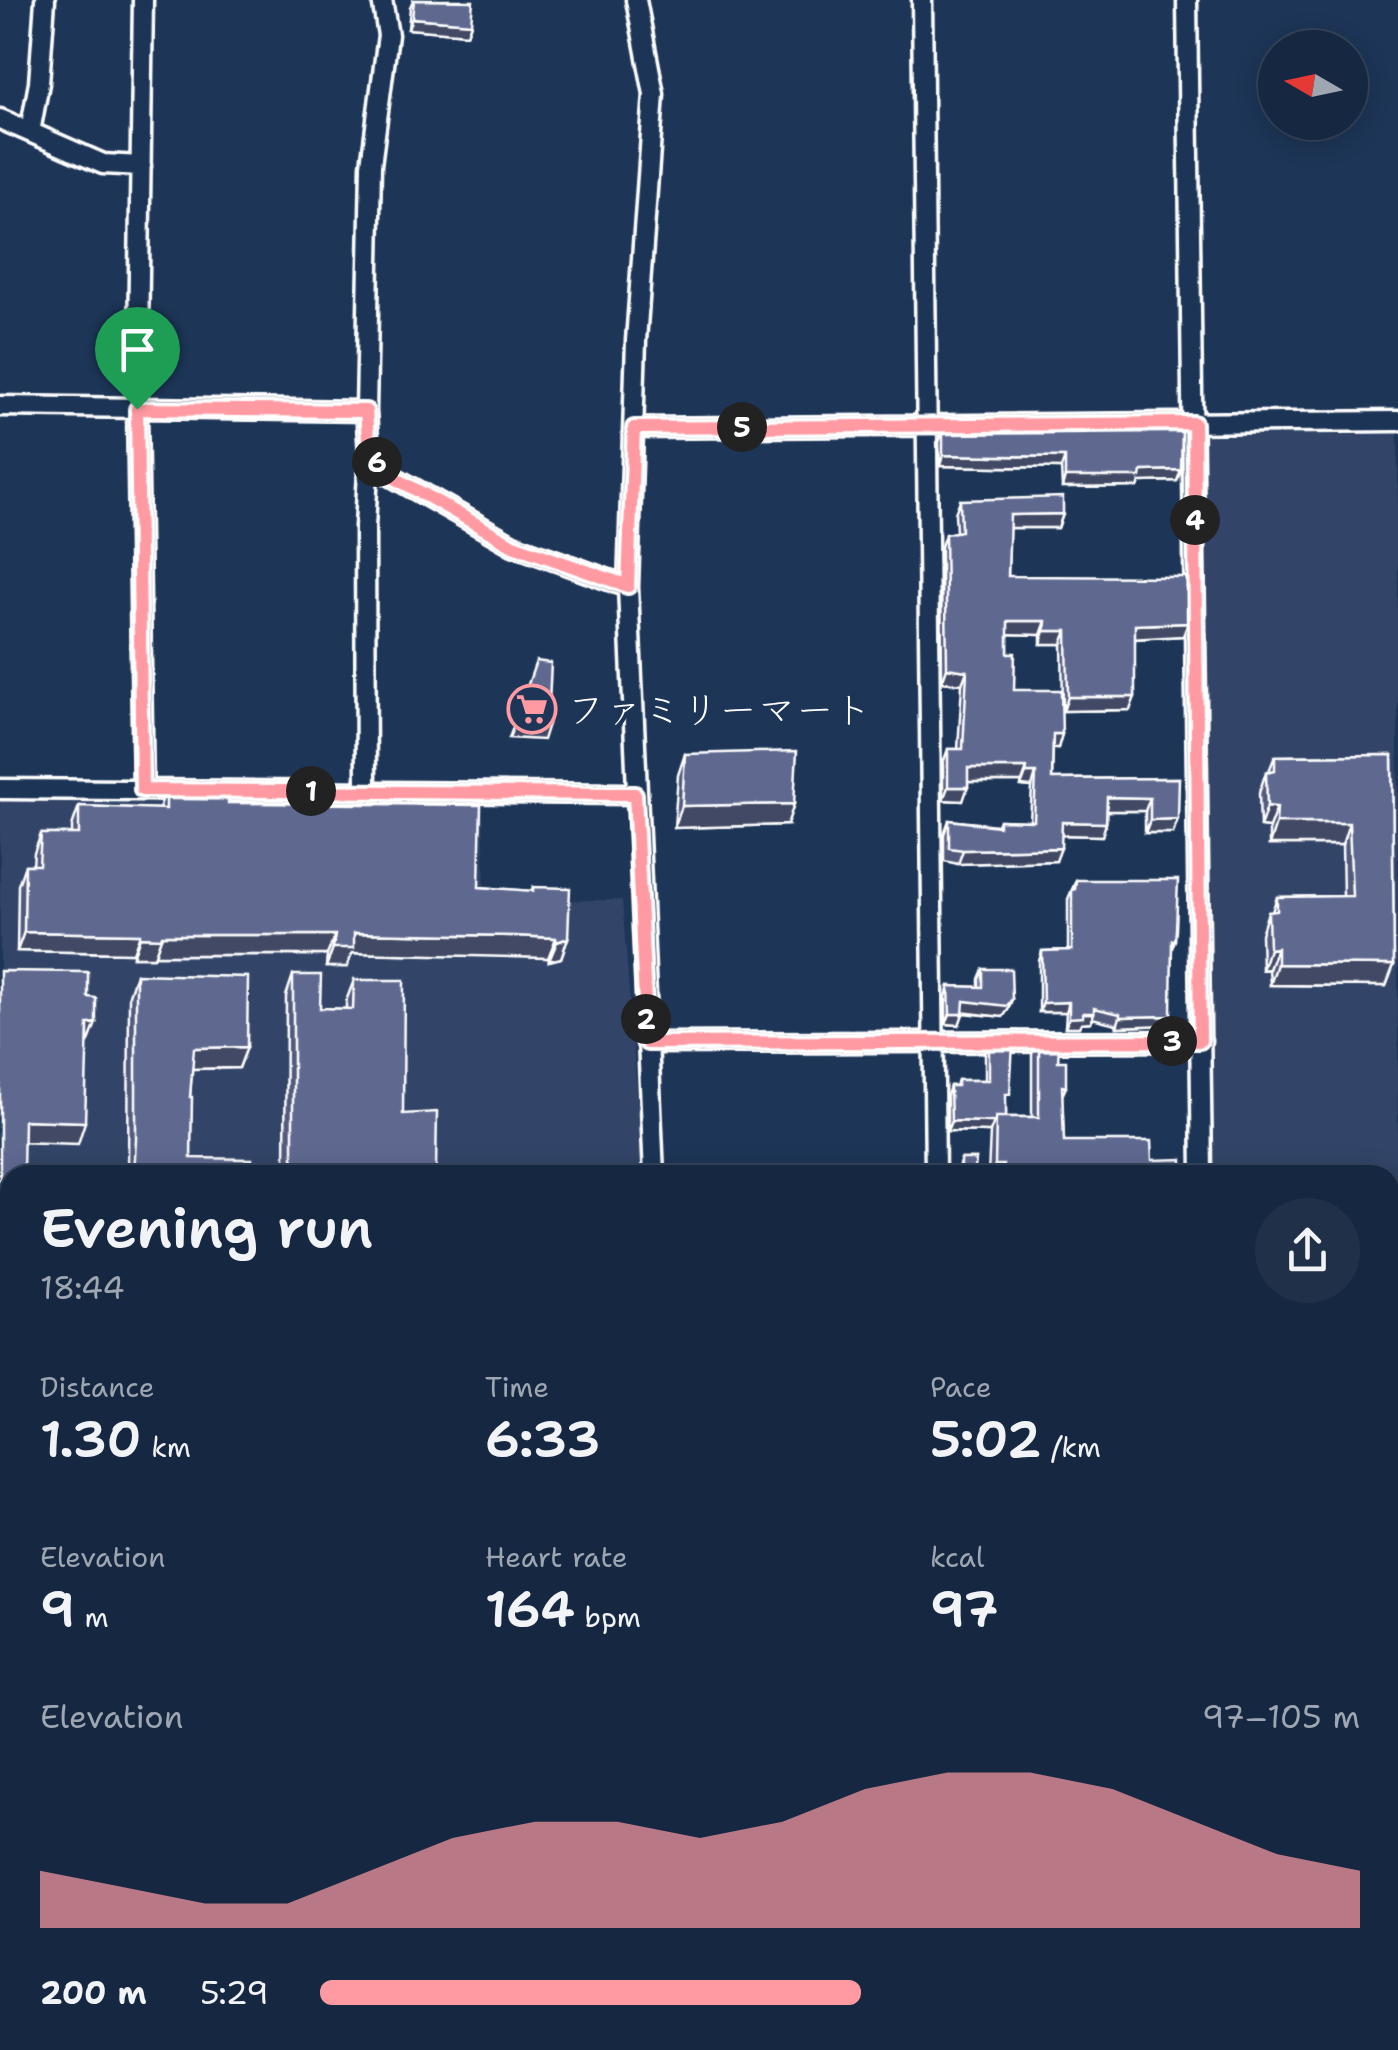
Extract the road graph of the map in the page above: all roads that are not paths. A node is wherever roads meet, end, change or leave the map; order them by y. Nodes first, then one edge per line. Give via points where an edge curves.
1 (45, 0) edge
2 (142, 0) edge
3 (382, 0) edge
4 (636, 0) edge
5 (922, 0) edge
6 (1187, 0) edge
7 (0, 120) edge
8 (30, 132) junction
9 (141, 166) junction
10 (0, 406) edge
11 (137, 409) junction
12 (366, 411) junction
13 (1398, 420) edge
14 (1194, 423) junction
15 (928, 426) junction
16 (634, 428) junction
17 (369, 453) junction
18 (628, 586) junction
19 (0, 789) edge
20 (142, 790) junction
21 (366, 792) junction
22 (635, 794) junction
23 (1200, 1041) junction
24 (934, 1042) junction
25 (647, 1043) junction
26 (653, 1165) edge
27 (935, 1165) edge
28 (1202, 1165) edge

1 - 8 street
2 - 9 street
3 - 12 street via 388,35 372,165
4 - 16 street via 654,94
5 - 15 street
6 - 14 street
7 - 8 street
8 - 9 street via 103,164
9 - 11 street
10 - 11 street
11 - 12 street
11 - 20 street
12 - 17 street
13 - 14 street
14 - 15 street
14 - 23 street
15 - 16 street
15 - 24 street
16 - 18 street
17 - 18 street via 388,474 513,545
17 - 21 street
18 - 22 street
19 - 20 street
20 - 21 street
21 - 22 street
22 - 25 street
23 - 24 street
23 - 28 street
24 - 25 street
24 - 27 street
25 - 26 street

